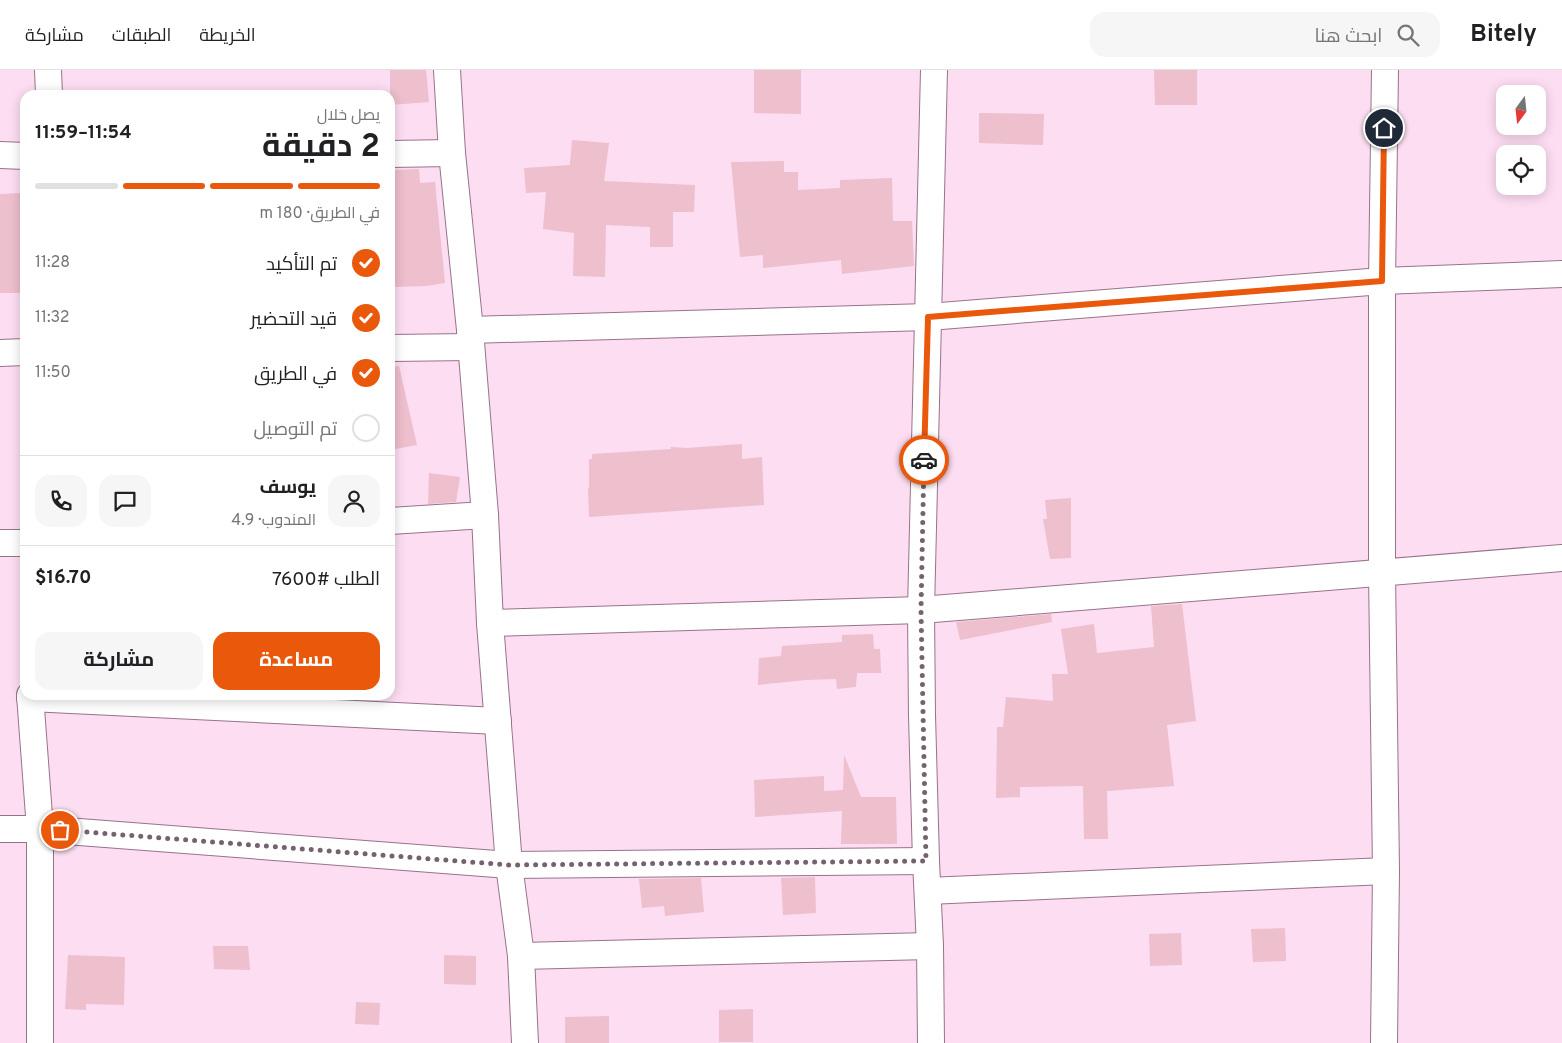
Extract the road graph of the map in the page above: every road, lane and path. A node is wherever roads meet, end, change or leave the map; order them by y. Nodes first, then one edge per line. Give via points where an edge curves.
1 (48, 70) edge
2 (447, 70) edge
3 (934, 70) edge
4 (1385, 70) edge
5 (49, 90) edge
6 (452, 153) junction
7 (395, 154) edge
8 (0, 155) edge
9 (20, 156) edge
10 (1562, 274) edge
11 (1382, 281) junction
12 (928, 317) junction
13 (471, 339) junction
14 (395, 347) edge
15 (20, 352) edge
16 (0, 353) edge
17 (485, 515) junction
18 (395, 521) edge
19 (20, 542) edge
20 (0, 543) edge
21 (1562, 558) edge
22 (1382, 572) junction
23 (921, 610) junction
24 (490, 624) junction
25 (30, 700) edge
26 (105, 700) edge
27 (498, 721) junction
28 (0, 829) edge
29 (40, 829) junction
30 (926, 861) junction
31 (509, 865) junction
32 (1386, 871) junction
33 (928, 891) junction
34 (930, 946) junction
35 (521, 956) junction
36 (40, 1043) edge
37 (525, 1043) edge
38 (931, 1043) edge
39 (1384, 1043) edge

1 - 5 street
2 - 6 street
3 - 12 street
4 - 11 street
6 - 7 street
6 - 13 street
8 - 9 street
10 - 11 street
11 - 12 street
11 - 22 street
12 - 13 street
12 - 23 street
13 - 14 street
13 - 17 street
15 - 16 street
17 - 18 street
17 - 24 street
19 - 20 street
21 - 22 street
22 - 23 street
22 - 32 street
23 - 24 street
23 - 30 street
24 - 27 street
25 - 29 street
26 - 27 street
27 - 31 street
28 - 29 street
29 - 31 street
29 - 36 street
30 - 31 street
30 - 33 street
31 - 35 street
32 - 33 street
32 - 39 street
33 - 34 street
34 - 35 street
34 - 38 street
35 - 37 street

